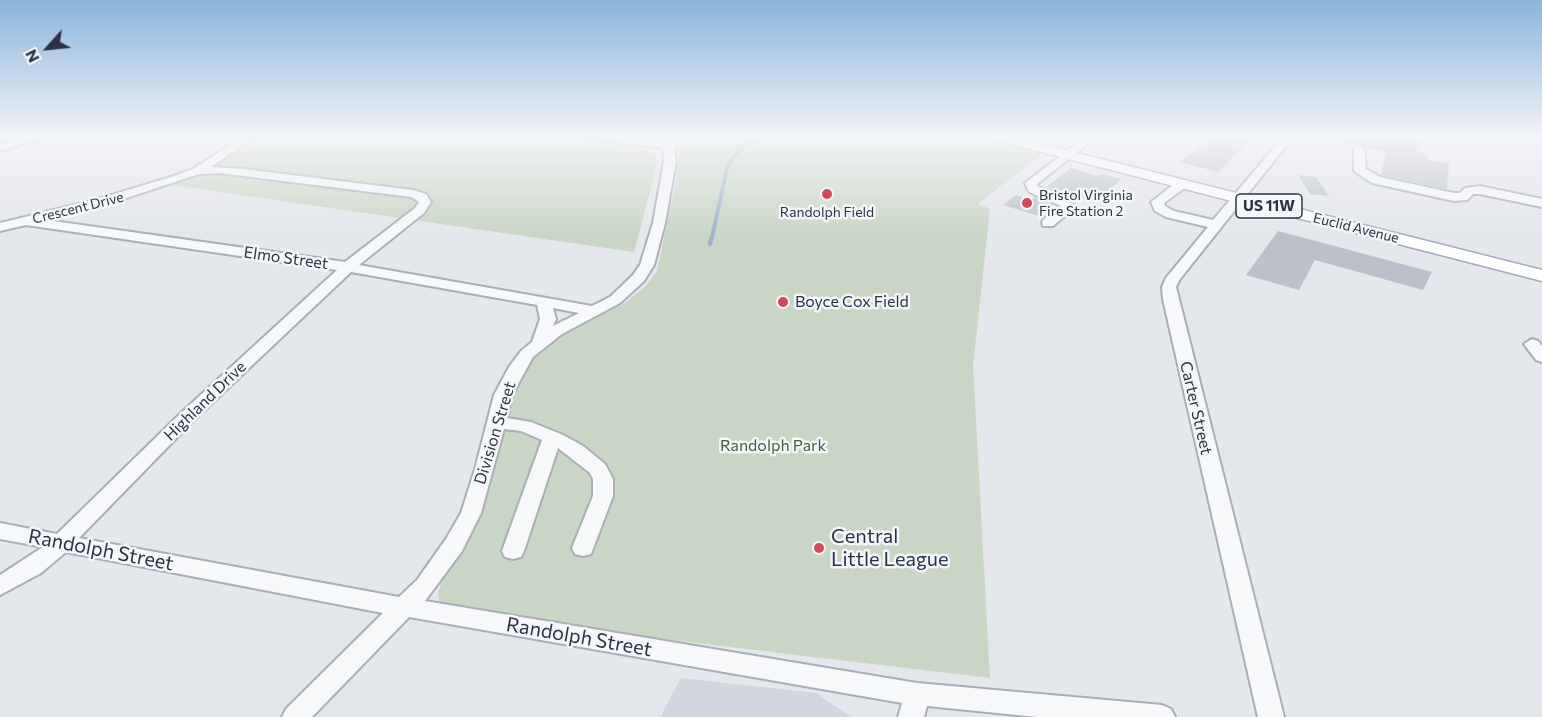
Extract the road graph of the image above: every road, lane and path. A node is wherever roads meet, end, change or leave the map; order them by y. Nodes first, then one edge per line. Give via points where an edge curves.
1 (667, 169) edge
2 (1051, 169) edge
3 (1132, 169) edge
4 (1141, 169) edge
5 (1261, 169) edge
6 (1360, 169) edge
7 (197, 171) joint
8 (1182, 184) junction
9 (1241, 195) junction
10 (1542, 203) edge
11 (27, 221) junction
12 (1048, 223) dead end
13 (1216, 225) junction
14 (0, 227) edge
15 (348, 267) junction
16 (1542, 267) edge
17 (1542, 276) edge
18 (544, 302) junction
19 (595, 311) junction
20 (540, 342) junction
21 (496, 422) junction
22 (552, 437) junction
23 (0, 531) edge
24 (61, 542) junction
25 (583, 548) dead end
26 (513, 550) dead end
27 (0, 586) edge
28 (403, 608) junction
29 (914, 705) edge
30 (295, 717) edge
31 (1162, 717) edge
32 (1271, 717) edge

1 - 19 street, Division Street via 647,265 629,289
2 - 12 street via 1031,186 1068,205
3 - 8 main road, Euclid Avenue / US 11W
4 - 9 main road, Euclid Avenue / US 11W
5 - 9 street, Carter Street
6 - 10 street via 1376,180 1454,197 1463,197 1473,190
7 - 11 street, Crescent Drive via 130,194
7 - 15 street, Highland Drive via 243,172 422,197 424,206
8 - 9 main road, Euclid Avenue / US 11W
8 - 13 street via 1157,202 1159,208
9 - 13 street, Carter Street
9 - 16 main road, Euclid Avenue / US 11W
9 - 17 main road, Euclid Avenue / US 11W
11 - 14 street, Crescent Drive
11 - 15 street, Elmo Street
13 - 32 street, Carter Street via 1173,278 1170,299
15 - 18 street, Elmo Street
15 - 24 street, Highland Drive via 188,416
18 - 19 street, Elmo Street
18 - 20 street via 548,319
19 - 20 street, Division Street
20 - 21 street, Division Street via 515,371
21 - 22 street
21 - 28 street, Division Street via 471,513 425,586
22 - 25 street via 598,469 603,479 603,496
22 - 26 street
23 - 24 street, Randolph Street
24 - 27 street, Highland Drive via 33,567
24 - 28 street, Randolph Street
28 - 29 street, Randolph Street
28 - 30 street, Division Street
29 - 31 street, Randolph Street

